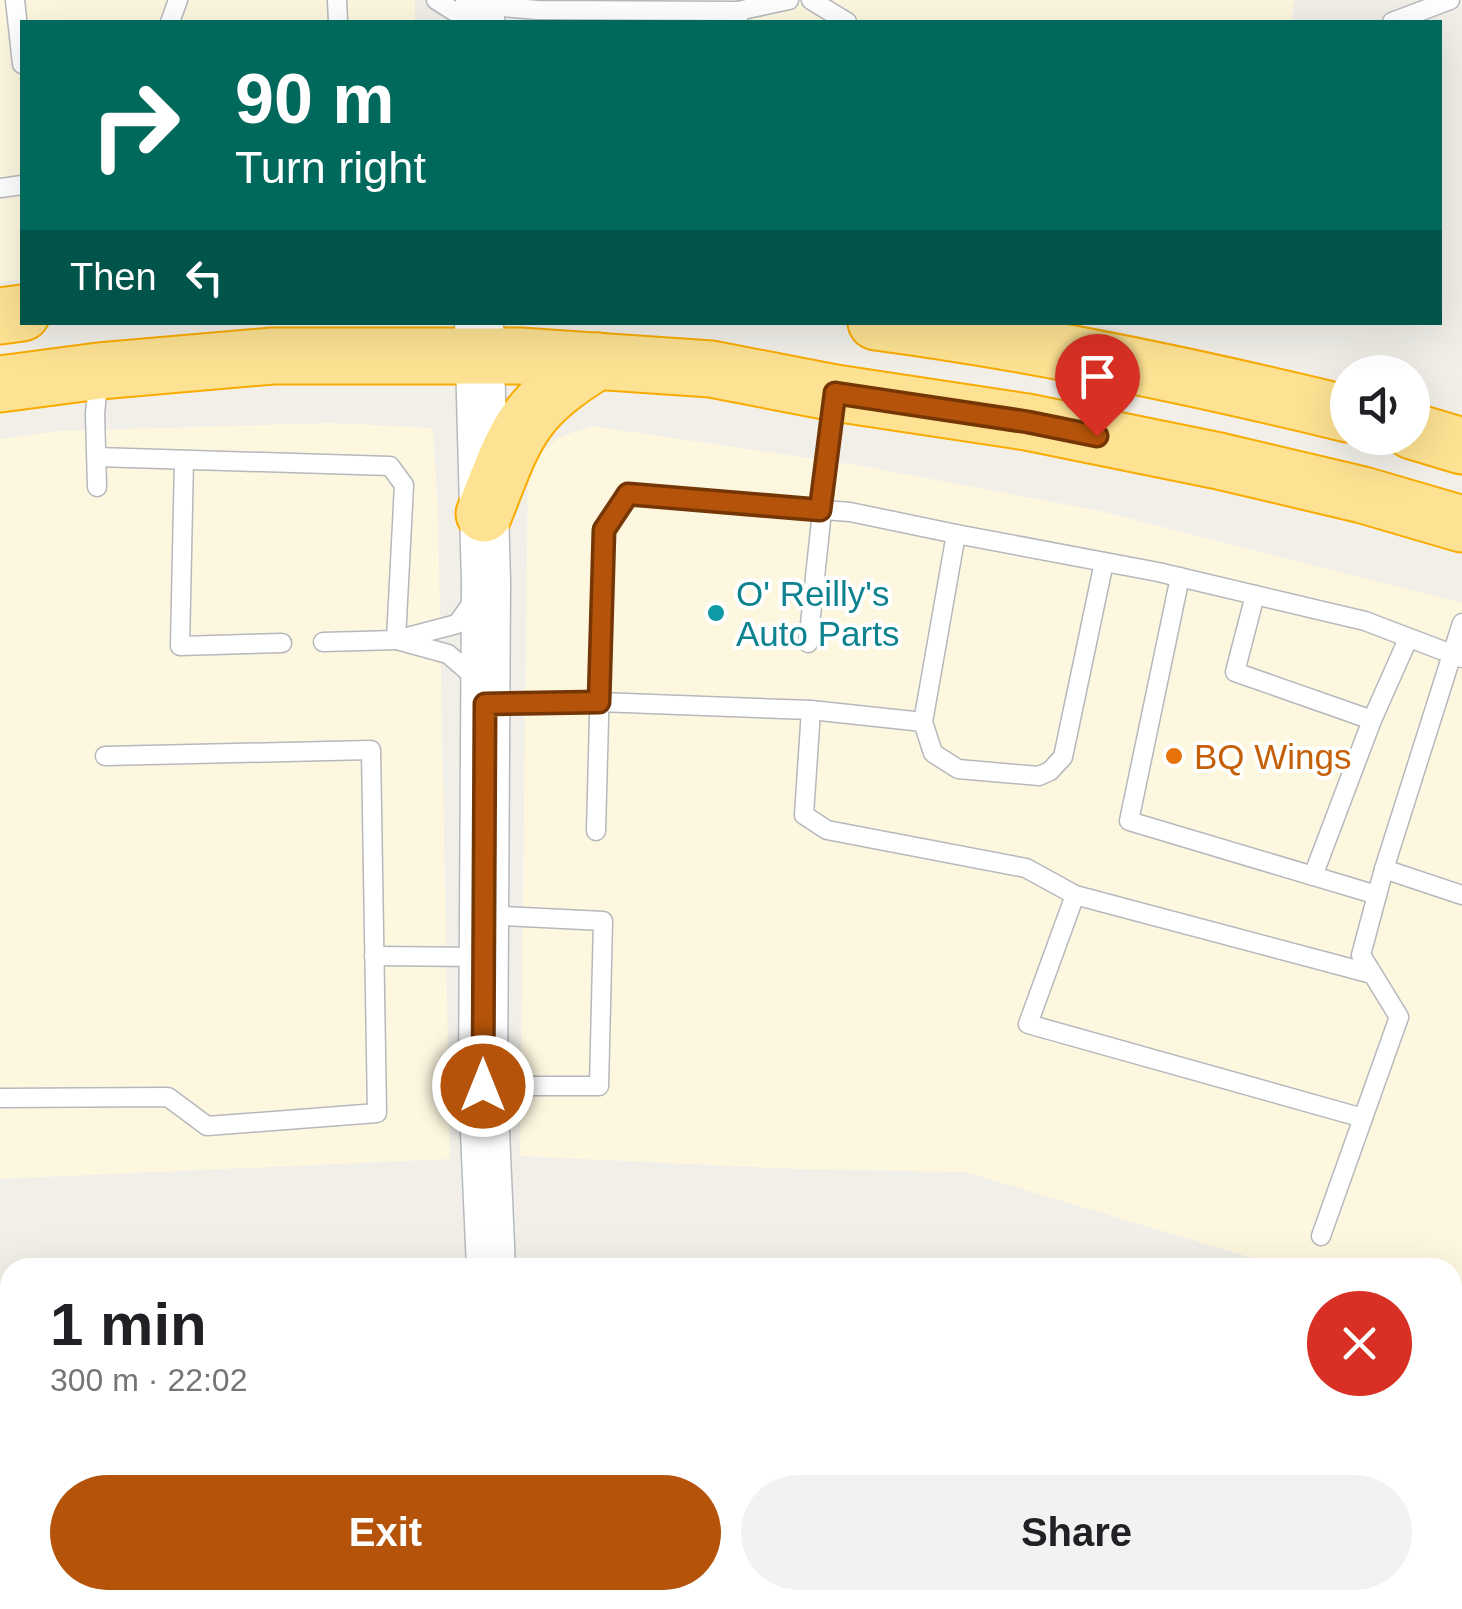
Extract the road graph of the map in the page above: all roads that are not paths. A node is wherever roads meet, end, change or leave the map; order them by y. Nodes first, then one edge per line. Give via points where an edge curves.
1 (15, 0) edge
2 (790, 0) edge
3 (811, 0) edge
4 (1452, 0) edge
5 (1462, 2) edge
6 (603, 5) edge
7 (469, 10) edge
8 (651, 16) edge
9 (738, 17) edge
10 (844, 20) edge
11 (1397, 20) edge
12 (20, 46) edge
13 (920, 325) edge
14 (994, 330) edge
15 (479, 340) edge
16 (598, 362) junction
17 (99, 371) junction
18 (0, 384) edge
19 (835, 393) junction
20 (1330, 410) edge
21 (1430, 436) edge
22 (1462, 446) edge
23 (97, 457) junction
24 (184, 460) junction
25 (98, 487) dead end
26 (820, 510) junction
27 (484, 514) junction
28 (1462, 524) edge
29 (956, 534) junction
30 (1104, 562) junction
31 (1180, 577) junction
32 (486, 582) junction
33 (1255, 595) junction
34 (1462, 624) edge
35 (1408, 639) junction
36 (396, 640) junction
37 (323, 642) dead end
38 (282, 643) dead end
39 (808, 644) dead end
40 (1457, 657) edge
41 (485, 695) junction
42 (599, 702) junction
43 (811, 710) junction
44 (1372, 720) junction
45 (923, 722) junction
46 (105, 756) dead end
47 (596, 831) dead end
48 (1384, 869) junction
49 (1313, 876) junction
50 (1075, 895) junction
51 (1378, 895) junction
52 (1462, 896) edge
53 (482, 936) junction
54 (374, 956) junction
55 (1372, 974) junction
56 (483, 1086) junction
57 (0, 1098) edge
58 (1363, 1118) junction
59 (1321, 1236) dead end
60 (491, 1258) edge

1 - 12 lane
2 - 9 lane
3 - 10 lane
4 - 5 lane
4 - 11 lane
6 - 7 lane
6 - 8 lane
8 - 9 lane
13 - 14 highway
14 - 20 highway via 1074,342
15 - 16 highway
15 - 17 highway
15 - 27 street
16 - 19 highway via 712,370
16 - 27 highway via 559,385 515,434
17 - 18 highway
17 - 23 lane
19 - 26 lane
19 - 28 highway via 1028,422 1218,461
21 - 22 highway
23 - 24 lane
23 - 25 lane
24 - 36 lane via 390,466 404,486
24 - 38 lane via 180,646
26 - 29 lane
26 - 39 lane
26 - 42 lane via 628,494 604,530
27 - 32 street
29 - 30 lane
29 - 45 lane
30 - 31 lane
30 - 45 lane via 1063,757 1050,771 1039,776 958,768 933,752
31 - 33 lane
31 - 49 lane via 1129,820
32 - 36 lane via 457,624
32 - 41 street
33 - 35 lane via 1365,621
33 - 44 lane via 1235,672
34 - 40 lane
35 - 40 lane
35 - 44 lane
36 - 37 lane
36 - 41 lane via 448,654
40 - 48 lane
41 - 42 lane
41 - 53 street
42 - 43 lane
42 - 47 lane
43 - 45 lane
43 - 50 lane via 804,815 827,830 1026,868
44 - 49 lane
46 - 54 lane via 371,750
48 - 51 lane
48 - 52 lane
49 - 51 lane
50 - 55 lane
50 - 58 lane via 1028,1024
51 - 55 lane via 1361,955
53 - 54 lane
53 - 56 street
53 - 56 lane via 603,920 599,1086
54 - 57 lane via 377,1113 207,1126 168,1096
55 - 58 lane via 1399,1017
56 - 60 street
58 - 59 lane

